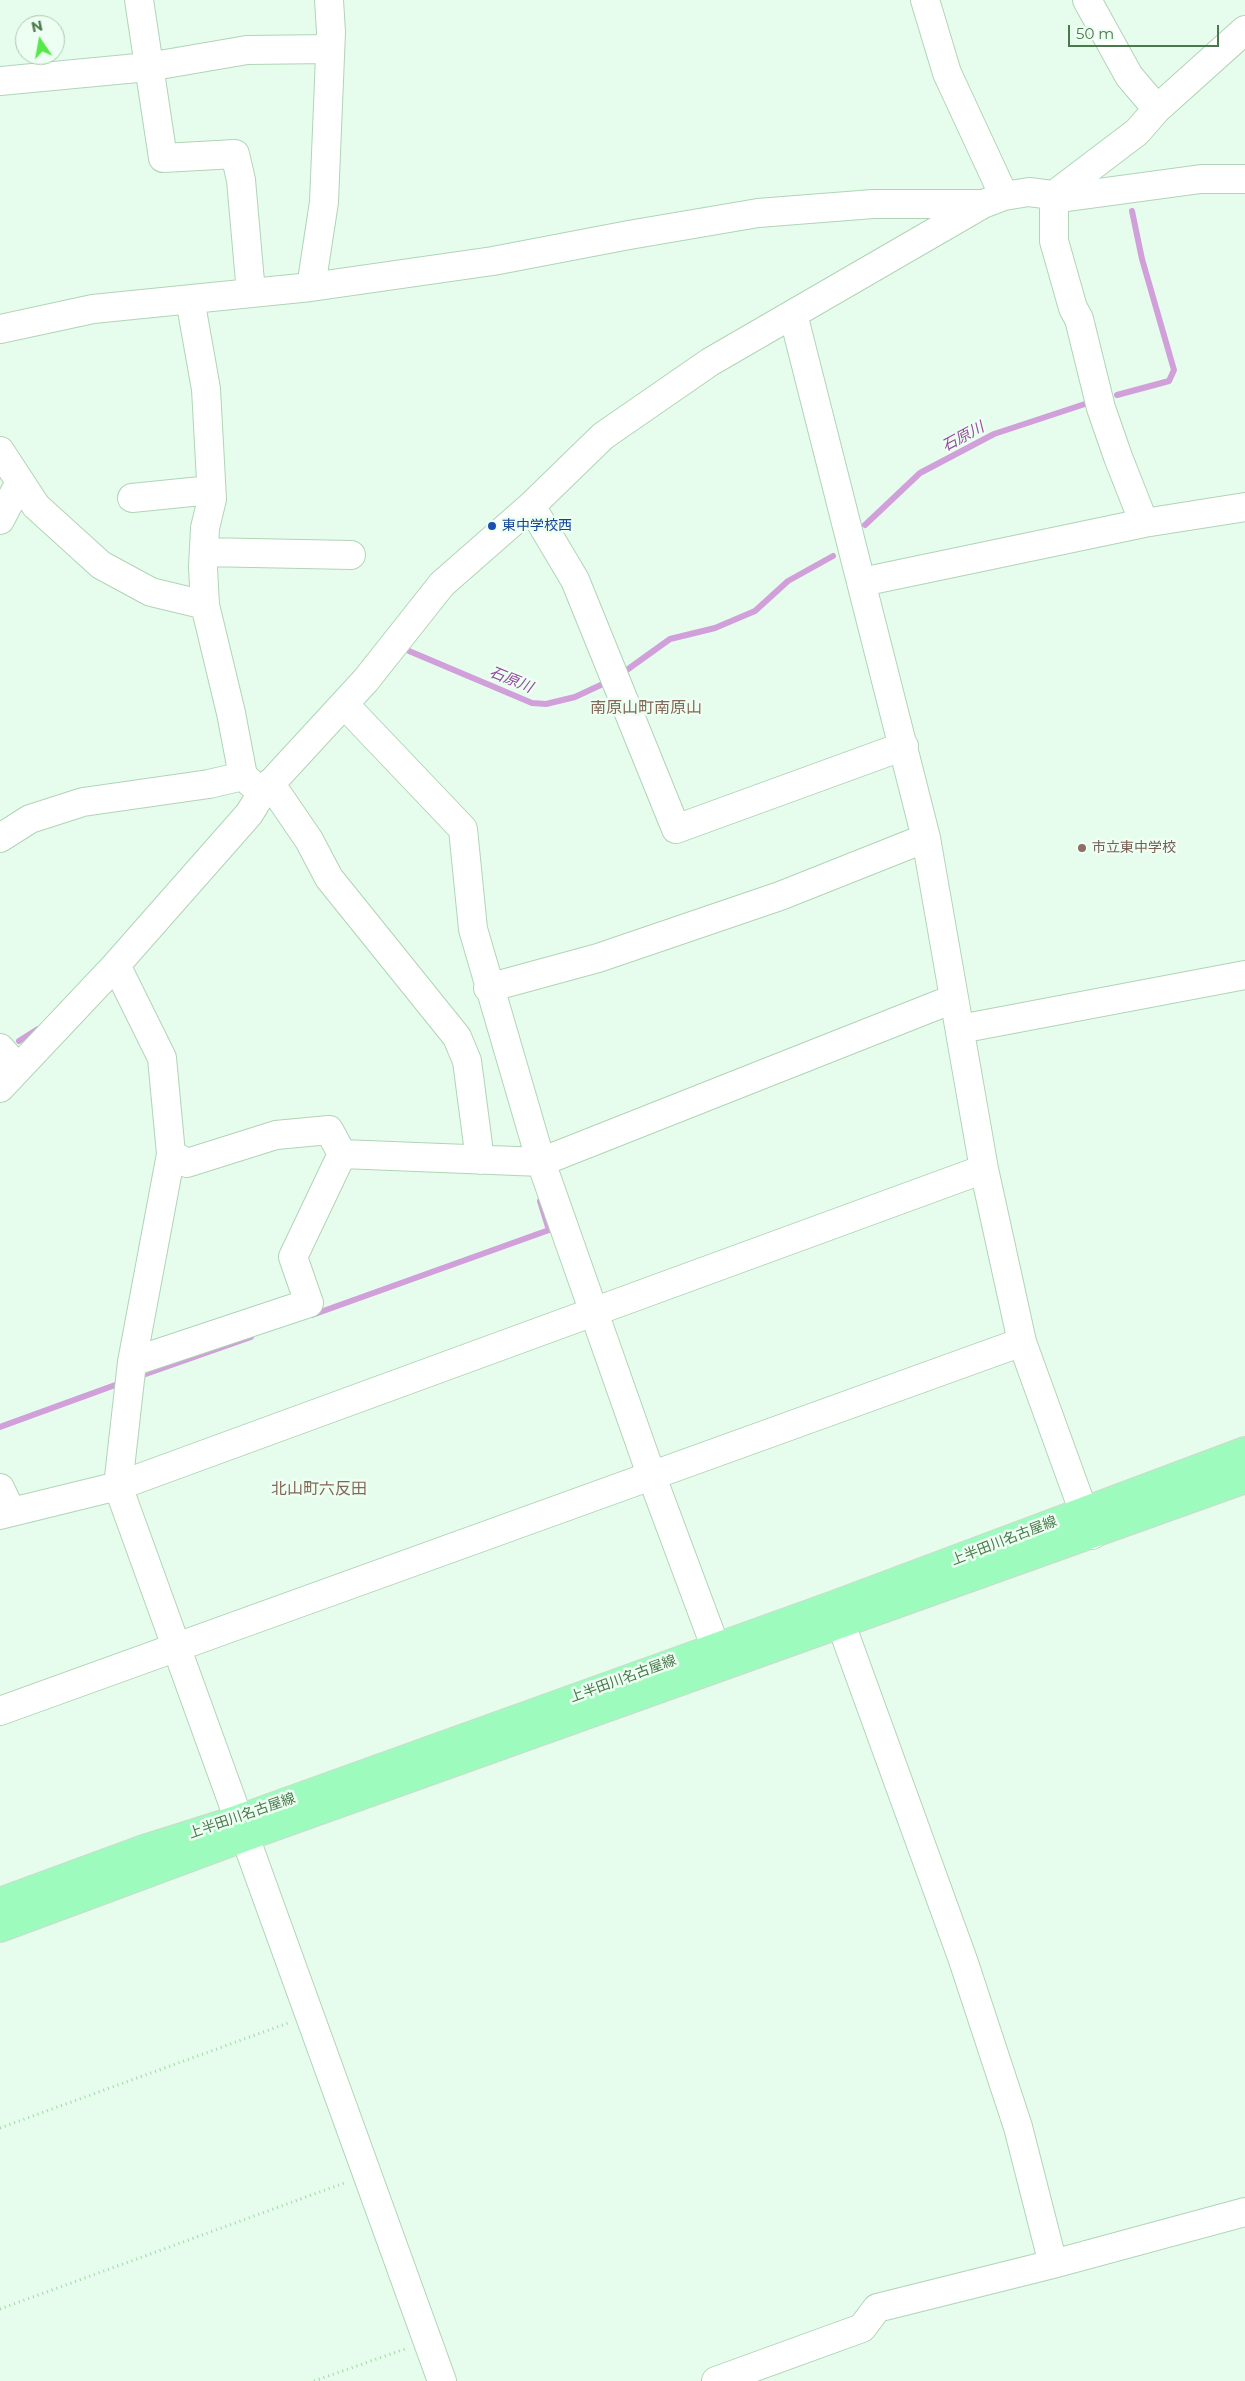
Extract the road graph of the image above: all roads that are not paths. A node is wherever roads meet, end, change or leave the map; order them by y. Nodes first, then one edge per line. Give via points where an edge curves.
1 (139, 0) edge
2 (329, 0) edge
3 (925, 0) edge
4 (1087, 0) edge
5 (1245, 30) edge
6 (330, 49) junction
7 (148, 67) junction
8 (0, 81) edge
9 (1157, 109) junction
10 (1245, 179) edge
11 (1054, 195) junction
12 (993, 200) junction
13 (311, 287) junction
14 (251, 293) junction
15 (190, 299) junction
16 (793, 314) junction
17 (0, 329) edge
18 (0, 451) edge
19 (20, 482) junction
20 (211, 490) junction
21 (132, 498) dead end
22 (531, 506) junction
23 (1245, 508) edge
24 (0, 520) edge
25 (1144, 523) junction
26 (204, 552) junction
27 (351, 555) dead end
28 (862, 582) junction
29 (205, 604) junction
30 (344, 704) junction
31 (904, 746) junction
32 (258, 784) junction
33 (0, 838) edge
34 (926, 838) junction
35 (116, 965) junction
36 (1245, 975) edge
37 (488, 988) junction
38 (953, 999) junction
39 (960, 1029) junction
40 (6, 1068) edge
41 (172, 1154) junction
42 (342, 1154) junction
43 (480, 1160) junction
44 (541, 1162) junction
45 (984, 1169) junction
46 (594, 1311) junction
47 (1022, 1342) junction
48 (132, 1362) junction
49 (1245, 1451) edge
50 (652, 1477) junction
51 (1245, 1479) edge
52 (118, 1486) junction
53 (4, 1505) edge
54 (1087, 1523) junction
55 (841, 1624) junction
56 (715, 1646) junction
57 (176, 1649) junction
58 (0, 1711) edge
59 (242, 1828) junction
60 (0, 1902) edge
61 (0, 1928) edge
62 (1245, 2212) edge
63 (1053, 2264) junction
64 (442, 2381) edge
65 (716, 2381) edge

1 - 7 street
2 - 6 street
3 - 12 street via 947,73
4 - 9 street via 1129,76
5 - 9 street
6 - 7 street via 247,50
6 - 13 street via 324,202
7 - 8 street
7 - 14 street via 163,158 235,154
9 - 11 street via 1137,132
10 - 11 street via 1201,179 1068,197
11 - 12 street via 1029,192
11 - 25 street via 1054,241 1073,308 1079,318 1101,408
12 - 13 street via 873,204 758,213 493,262
12 - 16 street
13 - 14 street
14 - 15 street
15 - 17 street via 93,309
15 - 20 street via 206,389
16 - 22 street via 710,362 603,436
16 - 28 street
18 - 19 street
19 - 24 street
19 - 29 street via 36,506 102,565 151,592
20 - 21 street
20 - 26 street
22 - 30 street via 442,584
22 - 31 street via 575,580 676,829
23 - 25 street
25 - 28 street
26 - 27 street
26 - 29 street
28 - 31 street
29 - 32 street via 231,712
30 - 32 street
30 - 37 street via 463,829 473,929
31 - 34 street
32 - 33 street via 209,784 83,802 30,819
32 - 35 street via 249,814
32 - 43 street via 309,840 329,878 457,1037 467,1061
34 - 37 street via 780,896 598,958
34 - 38 street
35 - 40 street
35 - 41 street via 162,1058
36 - 39 street
37 - 44 street
38 - 39 street
38 - 44 street
39 - 45 street
41 - 42 street via 187,1163 276,1135 329,1130
41 - 48 street
42 - 43 street
42 - 48 street via 293,1257 309,1303
43 - 44 street
44 - 46 street
45 - 46 street
45 - 47 street
46 - 50 street
46 - 52 street
47 - 50 street
47 - 54 street
48 - 52 street
49 - 54 main road, 上半田川名古屋線
50 - 56 street
50 - 57 street
51 - 54 main road, 上半田川名古屋線
52 - 53 street
52 - 57 street
54 - 55 main road, 上半田川名古屋線
54 - 56 main road, 上半田川名古屋線
55 - 59 main road, 上半田川名古屋線
55 - 63 street via 966,1969 1018,2127
56 - 59 main road, 上半田川名古屋線
57 - 58 street
57 - 59 street
59 - 60 main road, 上半田川名古屋線 via 144,1849
59 - 61 main road, 上半田川名古屋線
59 - 64 street
62 - 63 street
63 - 65 street via 877,2308 862,2328

